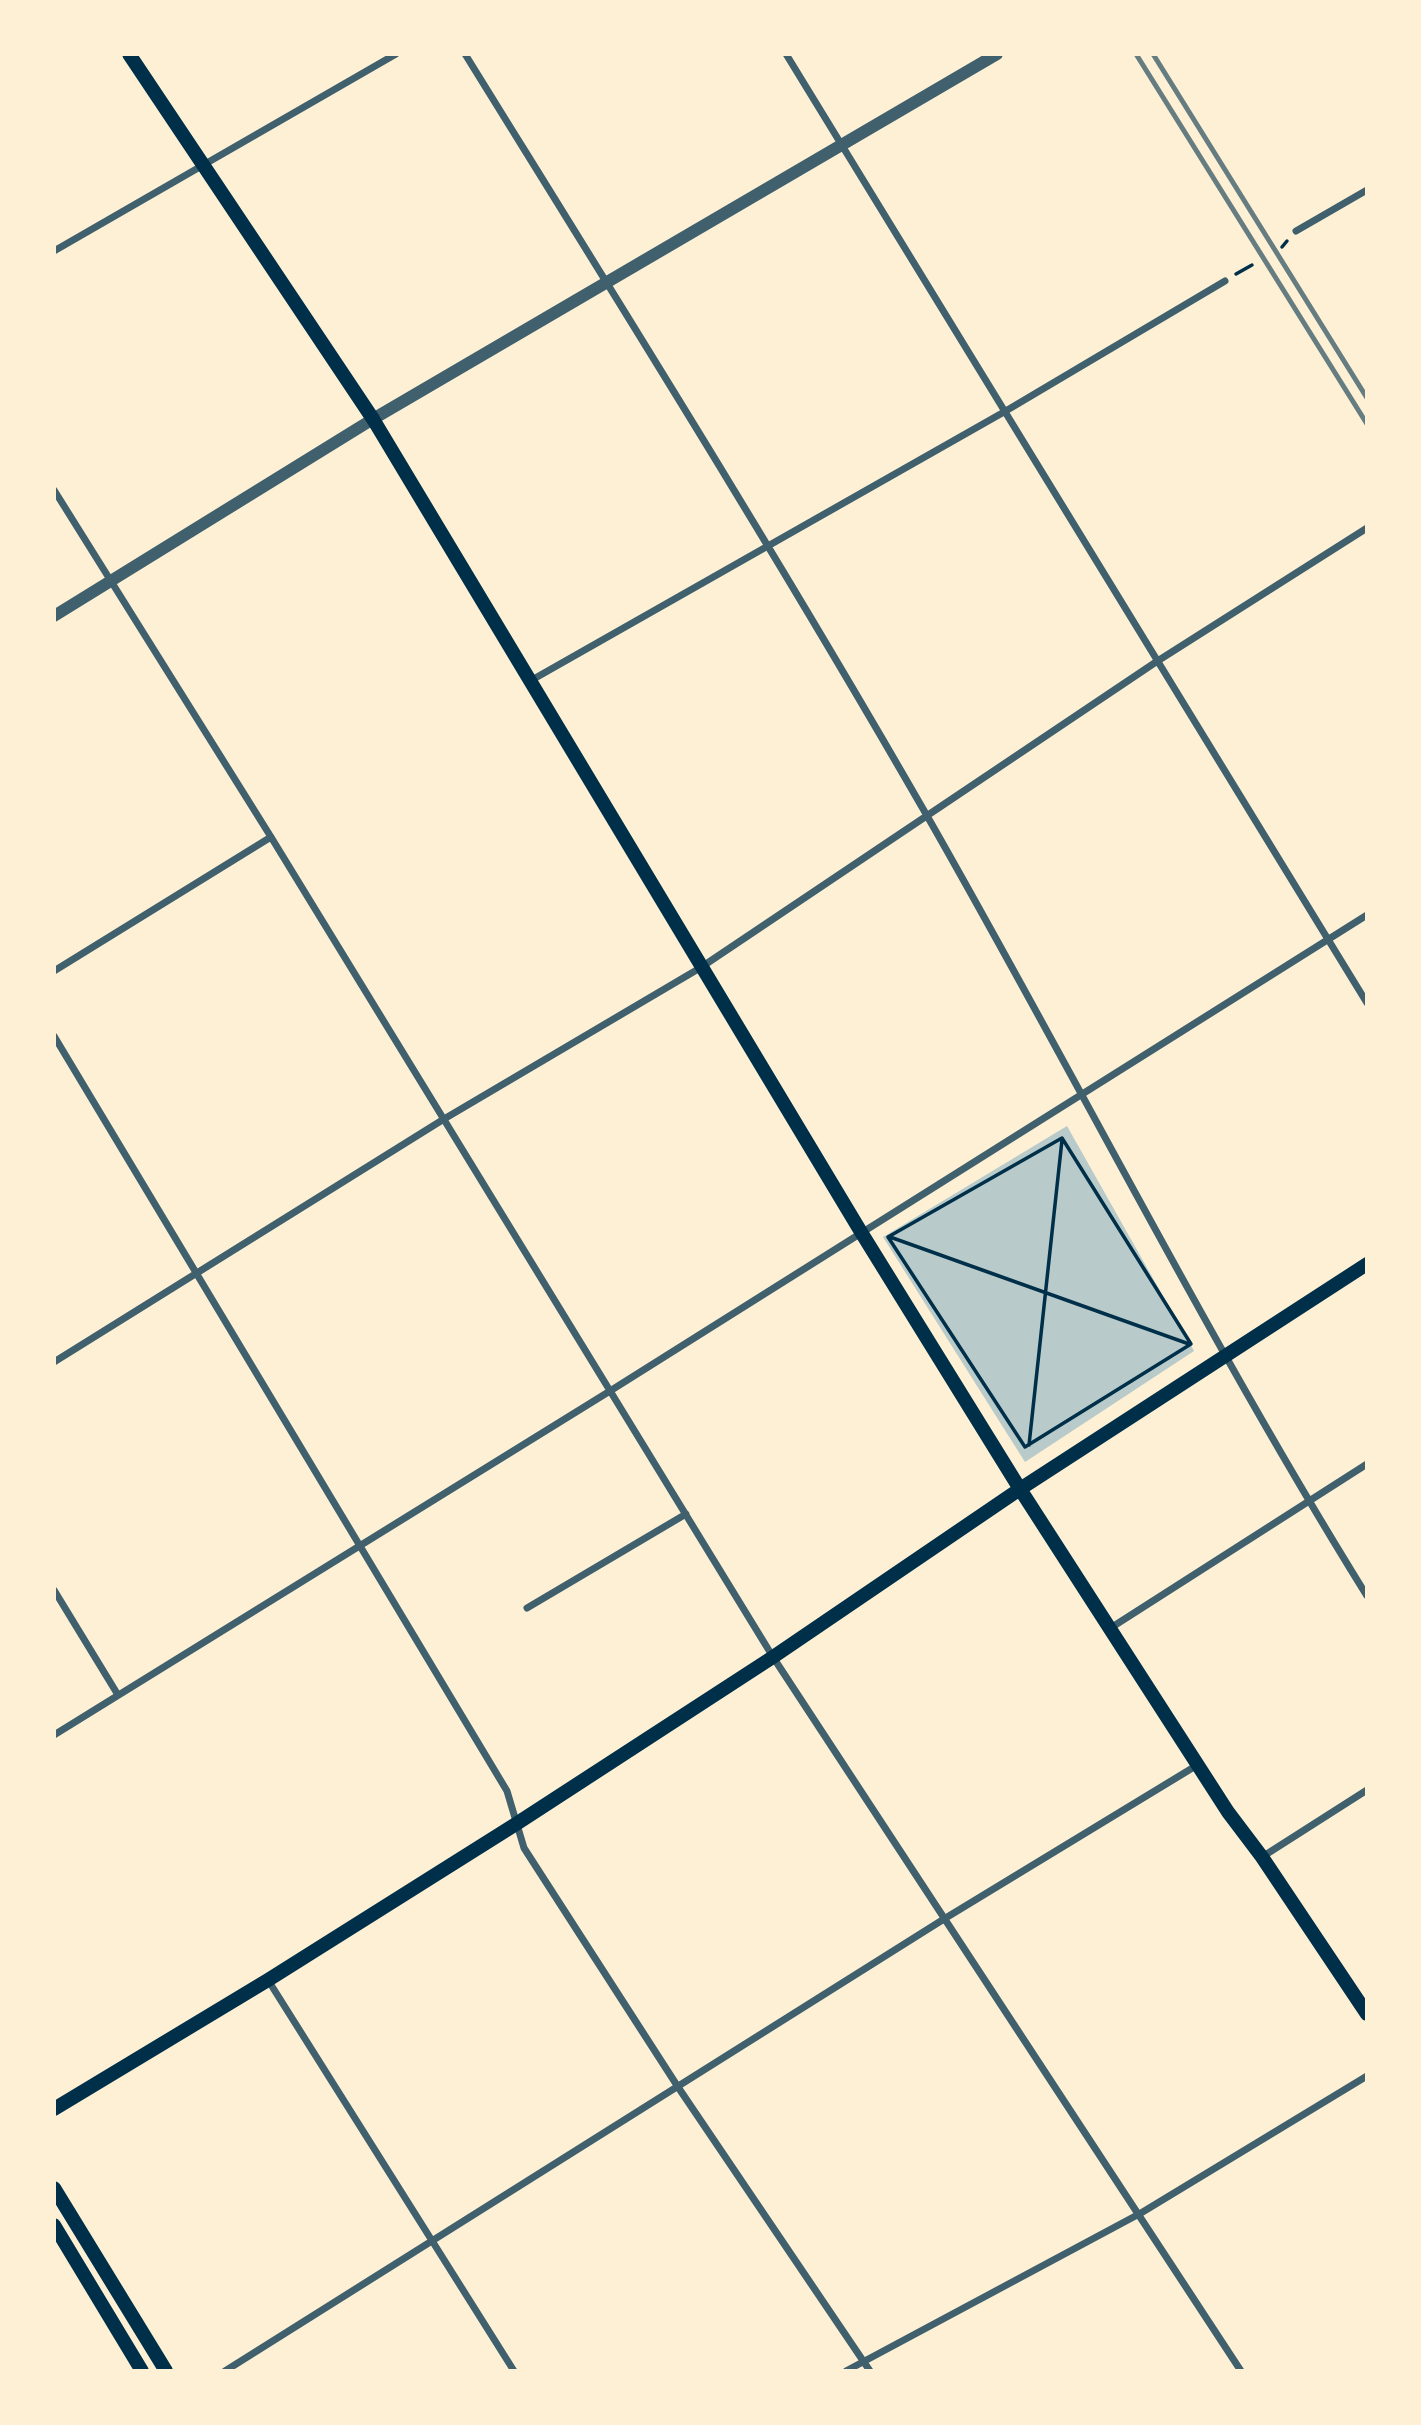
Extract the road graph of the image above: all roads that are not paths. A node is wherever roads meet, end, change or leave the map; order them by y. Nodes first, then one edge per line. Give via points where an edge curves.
1 (129, 54) edge
2 (396, 54) edge
3 (465, 54) edge
4 (786, 54) edge
5 (997, 54) edge
6 (842, 145) junction
7 (205, 167) junction
8 (1367, 190) edge
9 (1296, 232) dead end
10 (54, 251) edge
11 (1225, 281) road end
12 (606, 283) junction
13 (1004, 412) junction
14 (373, 419) junction
15 (54, 490) edge
16 (1367, 528) edge
17 (767, 546) junction
18 (112, 580) junction
19 (54, 616) edge
20 (1156, 662) junction
21 (530, 681) junction
22 (926, 815) junction
23 (271, 837) junction
24 (1367, 915) edge
25 (1326, 941) junction
26 (700, 968) junction
27 (54, 971) edge
28 (1367, 1003) edge
29 (54, 1037) edge
30 (1080, 1093) junction
31 (444, 1119) junction
32 (861, 1232) junction
33 (1367, 1264) edge
34 (198, 1275) junction
35 (1225, 1356) junction
36 (54, 1362) edge
37 (610, 1391) junction
38 (1367, 1464) edge
39 (1020, 1489) junction
40 (1308, 1502) junction
41 (686, 1514) junction
42 (359, 1546) junction
43 (54, 1590) edge
44 (1367, 1596) edge
45 (527, 1608) dead end
46 (1109, 1629) junction
47 (773, 1657) junction
48 (118, 1695) junction
49 (54, 1735) edge
50 (1199, 1764) junction
51 (1367, 1790) edge
52 (516, 1824) junction
53 (1262, 1857) junction
54 (944, 1919) junction
55 (268, 1980) junction
56 (1367, 2014) edge
57 (1367, 2076) edge
58 (678, 2087) junction
59 (54, 2109) edge
60 (54, 2188) edge
61 (1141, 2213) junction
62 (54, 2225) edge
63 (432, 2241) junction
64 (864, 2360) junction
65 (142, 2371) edge
66 (166, 2371) edge
67 (225, 2371) edge
68 (513, 2371) edge
69 (846, 2371) edge
70 (870, 2371) edge
71 (1241, 2371) edge

1 - 7 main road
2 - 7 street
3 - 12 street
4 - 6 street
5 - 6 street
6 - 12 street
6 - 13 street
7 - 10 street
7 - 14 main road
8 - 9 street
11 - 13 street
12 - 14 street
12 - 17 street
13 - 17 street
13 - 20 street
14 - 18 street
14 - 21 main road
15 - 18 street
16 - 20 street
17 - 21 street
17 - 22 street
18 - 19 street
18 - 23 street
20 - 22 street
20 - 25 street
21 - 26 main road
22 - 26 street
22 - 30 street
23 - 27 street
23 - 31 street
24 - 25 street
25 - 28 street
25 - 30 street
26 - 31 street
26 - 32 main road
29 - 34 street
30 - 32 street
30 - 35 street
31 - 34 street
31 - 37 street
32 - 37 street
32 - 39 main road
33 - 35 main road
34 - 36 street
34 - 42 street
35 - 39 main road
35 - 40 street
37 - 41 street
37 - 42 street
38 - 40 street
39 - 46 main road
39 - 47 main road
40 - 44 street
40 - 46 street
41 - 45 street
41 - 47 street
42 - 48 street
42 - 52 street via 507,1791
43 - 48 street
46 - 50 main road
47 - 52 main road
47 - 54 street
48 - 49 street
50 - 53 main road
50 - 54 street
51 - 53 street
52 - 55 main road
52 - 58 street via 524,1848
53 - 56 main road
54 - 58 street
54 - 61 street
55 - 59 main road
55 - 63 street
57 - 61 street
58 - 63 street
58 - 64 street
60 - 66 main road
61 - 64 street
61 - 71 street
62 - 65 main road
63 - 67 street
63 - 68 street
64 - 69 street
64 - 70 street

